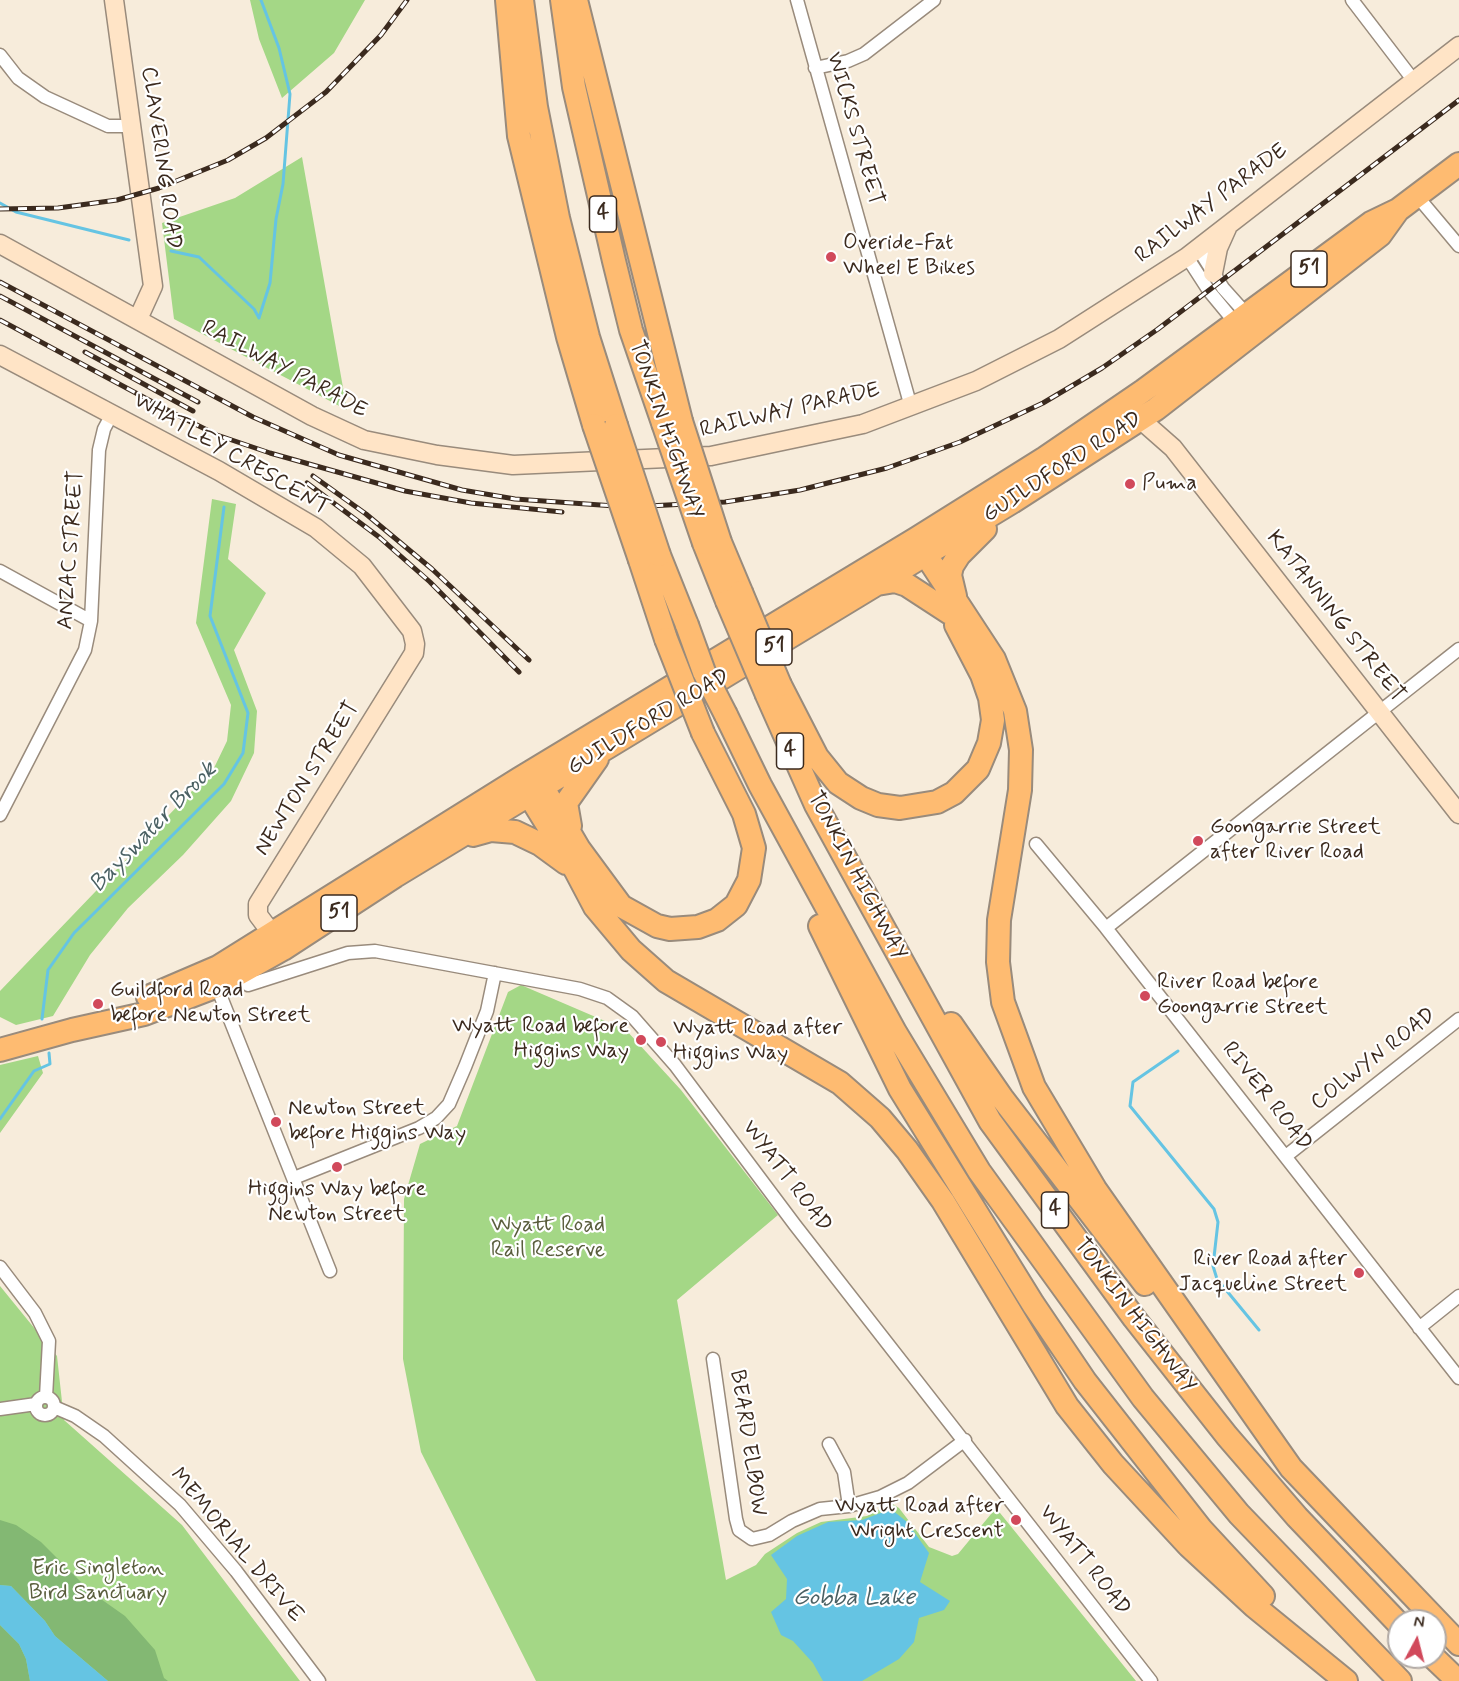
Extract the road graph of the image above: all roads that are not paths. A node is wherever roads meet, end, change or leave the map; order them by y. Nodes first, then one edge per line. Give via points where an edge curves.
1 (114, 0) edge
2 (507, 0) edge
3 (522, 0) edge
4 (562, 0) edge
5 (576, 0) edge
6 (797, 0) edge
7 (934, 0) edge
8 (1352, 0) edge
9 (1459, 46) edge
10 (0, 55) edge
11 (815, 68) junction
12 (1414, 81) junction
13 (132, 126) junction
14 (1459, 164) edge
15 (1417, 196) junction
16 (1230, 224) junction
17 (0, 244) edge
18 (1459, 246) edge
19 (1192, 252) junction
20 (1213, 273) junction
21 (138, 318) junction
22 (1248, 327) junction
23 (0, 355) edge
24 (1142, 405) junction
25 (911, 407) junction
26 (112, 414) junction
27 (672, 422) junction
28 (605, 425) junction
29 (1012, 502) junction
30 (915, 550) junction
31 (649, 557) junction
32 (0, 571) edge
33 (876, 584) junction
34 (953, 608) junction
35 (91, 621) junction
36 (412, 631) joint
37 (1459, 649) edge
38 (773, 690) junction
39 (1379, 712) junction
40 (599, 755) junction
41 (531, 782) junction
42 (760, 785) junction
43 (1459, 814) edge
44 (0, 815) edge
45 (572, 835) junction
46 (451, 842) junction
47 (1036, 844) dead end
48 (576, 871) junction
49 (879, 919) junction
50 (1106, 928) junction
51 (277, 941) junction
52 (495, 973) junction
53 (213, 978) junction
54 (248, 985) dead end
55 (1459, 1019) edge
56 (0, 1050) edge
57 (1286, 1156) junction
58 (294, 1178) junction
59 (0, 1267) edge
60 (330, 1271) dead end
61 (1459, 1296) edge
62 (1419, 1328) junction
63 (713, 1359) dead end
64 (1459, 1378) edge
65 (41, 1400) junction
66 (0, 1409) edge
67 (1269, 1436) junction
68 (965, 1440) junction
69 (829, 1444) dead end
70 (849, 1506) junction
71 (1387, 1611) edge
72 (1459, 1644) edge
73 (1446, 1669) edge
74 (319, 1681) edge
75 (1151, 1681) edge
76 (1346, 1681) edge
77 (1400, 1681) edge
78 (1458, 1681) edge

1 - 13 street, CLAVERING ROAD
2 - 28 highway via 521,148 568,337
3 - 28 highway, TONKIN HIGHWAY / 4 via 536,107
4 - 27 highway, TONKIN HIGHWAY / 4 via 574,87 631,330
5 - 27 highway
6 - 11 street, WICKS STREET
7 - 11 street via 864,54
8 - 12 street
9 - 12 street, RAILWAY PARADE
10 - 13 street via 18,78 45,97 108,126
11 - 25 street, WICKS STREET
12 - 16 street, RAILWAY PARADE
13 - 21 street, CLAVERING ROAD via 153,286
14 - 15 highway, GUILDFORD ROAD / 51
15 - 18 street
15 - 22 highway, GUILDFORD ROAD / 51 via 1398,210 1380,235
16 - 19 street, RAILWAY PARADE
16 - 20 street via 1218,248
17 - 21 street, RAILWAY PARADE
19 - 20 street
19 - 22 street
19 - 25 street, RAILWAY PARADE via 1035,353
20 - 22 street
21 - 25 street, RAILWAY PARADE via 312,416 364,440 513,465 711,456 863,424
22 - 24 highway, GUILDFORD ROAD / 51
23 - 26 street, WHATLEY CRESCENT
24 - 29 highway, GUILDFORD ROAD / 51
24 - 30 highway, GUILDFORD ROAD / 51 via 1045,458
24 - 39 street, KATANNING STREET
26 - 35 street, ANZAC STREET via 99,450
26 - 36 street, WHATLEY CRESCENT via 316,528 362,566
27 - 38 highway, TONKIN HIGHWAY / 4, bridge via 712,543
28 - 31 highway, TONKIN HIGHWAY / 4, bridge
29 - 30 highway, GUILDFORD ROAD / 51
29 - 34 highway via 952,566
30 - 33 highway, GUILDFORD ROAD / 51
30 - 34 highway
30 - 41 highway, GUILDFORD ROAD / 51
31 - 42 highway, TONKIN HIGHWAY / 4, bridge via 687,625 705,672
31 - 45 highway, bridge via 666,639 703,733 744,814 754,848 749,880 736,905 726,914 707,924 670,929 646,922 621,906
32 - 35 street
33 - 34 highway via 895,581 908,585
33 - 40 highway, GUILDFORD ROAD / 51
34 - 38 highway via 982,675 993,720 978,769 954,793 938,802 900,808 878,805 838,783
34 - 67 highway via 993,659 1015,711 1021,750 1020,790 999,920 998,962 1003,1002 1035,1087 1068,1146
35 - 44 street, ANZAC STREET via 85,650
36 - 51 street, NEWTON STREET via 414,653 258,904 258,915
37 - 39 street
38 - 49 highway, TONKIN HIGHWAY / 4 via 816,805
39 - 43 street, KATANNING STREET
39 - 50 street
40 - 41 highway, GUILDFORD ROAD / 51
40 - 45 highway via 566,803
41 - 45 highway
41 - 46 highway, GUILDFORD ROAD / 51
41 - 48 highway
41 - 51 highway, GUILDFORD ROAD / 51
42 - 76 highway, TONKIN HIGHWAY via 773,835 900,1089 1012,1272 1085,1382 1201,1528
42 - 77 highway, TONKIN HIGHWAY via 895,1032 979,1171 1143,1398 1239,1514
46 - 48 highway via 491,830 515,832 540,844
46 - 51 highway, GUILDFORD ROAD / 51
47 - 50 street, RIVER ROAD
48 - 76 highway via 606,921 666,981 817,1068 880,1118 943,1201 1067,1406 1113,1464 1205,1561
49 - 67 highway via 1002,1098 1133,1269
49 - 71 highway, TONKIN HIGHWAY / 4 via 990,1121 1100,1272 1227,1436
50 - 57 street, RIVER ROAD
51 - 53 highway, GUILDFORD ROAD / 51
52 - 54 street, WYATT ROAD via 375,951 348,953
52 - 58 street via 487,1011 465,1067 449,1104 436,1118
52 - 68 street, WYATT ROAD via 580,989 607,999 632,1016 675,1065
53 - 56 highway, GUILDFORD ROAD / 51 via 144,1014
53 - 58 street
55 - 57 street, COLWYN ROAD
57 - 62 street, RIVER ROAD
58 - 60 street
59 - 65 street via 35,1313 49,1341
61 - 62 street
62 - 64 street, RIVER ROAD
63 - 70 street, BEARD ELBOW via 739,1530 752,1539 769,1535 820,1509
65 - 66 street
65 - 74 street, MEMORIAL DRIVE via 52,1400 54,1407 75,1416 112,1443 180,1505 236,1571
67 - 72 highway via 1292,1468
68 - 70 street, BEARD ELBOW via 908,1483
68 - 75 street, WYATT ROAD
69 - 70 street via 844,1472
73 - 78 highway

